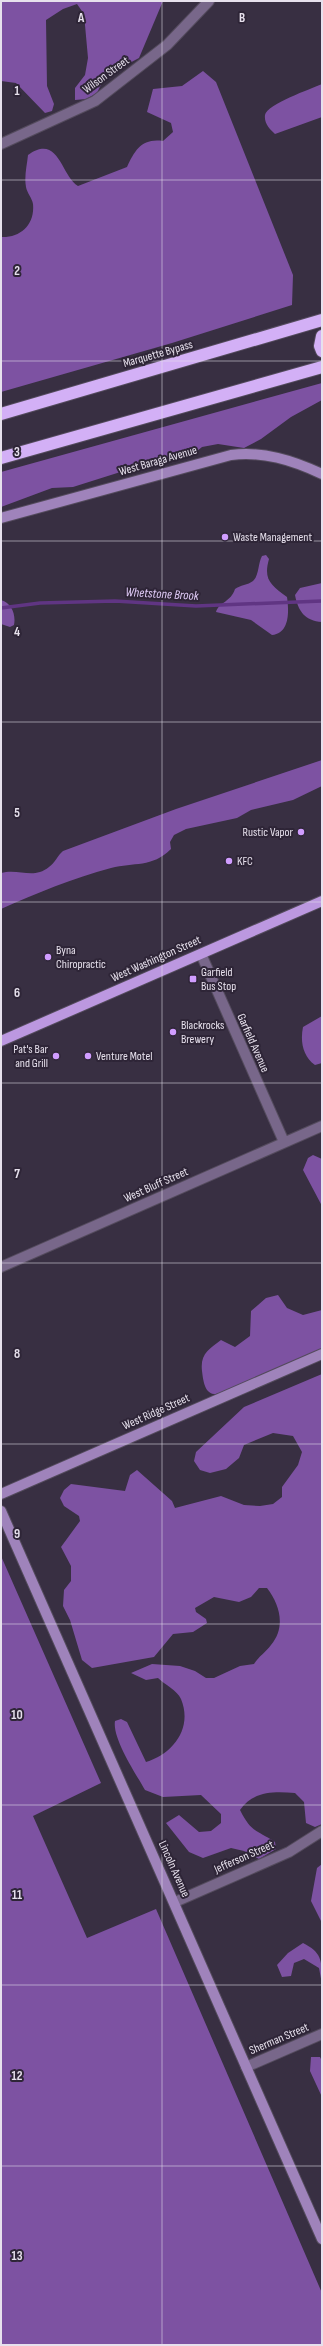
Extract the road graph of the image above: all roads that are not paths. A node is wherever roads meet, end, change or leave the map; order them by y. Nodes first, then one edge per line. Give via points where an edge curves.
1 (209, 1) edge
2 (1, 144) edge
3 (322, 320) edge
4 (322, 336) edge
5 (322, 351) edge
6 (322, 367) edge
7 (1, 414) edge
8 (1, 458) edge
9 (322, 474) edge
10 (1, 518) edge
11 (322, 901) edge
12 (201, 954) junction
13 (1, 1041) edge
14 (322, 1126) edge
15 (284, 1142) junction
16 (1, 1267) edge
17 (322, 1354) edge
18 (1, 1494) edge
19 (1, 1511) edge
20 (322, 1832) edge
21 (175, 1902) junction
22 (322, 2034) edge
23 (246, 2067) junction
24 (321, 2233) edge

1 - 2 street, Wilson Street via 167,45 95,101
3 - 7 highway, Marquette Bypass
4 - 5 highway
6 - 8 highway
9 - 10 street, West Baraga Avenue via 264,454 231,455
11 - 12 main road, West Washington Street
12 - 13 main road, West Washington Street
12 - 15 street, Garfield Avenue
14 - 15 street, West Bluff Street
15 - 16 street, West Bluff Street
17 - 18 street, West Ridge Street
19 - 21 street, Lincoln Avenue
20 - 21 street, Jefferson Street via 289,1852
21 - 23 street, Lincoln Avenue
22 - 23 street, Sherman Street
23 - 24 street, Lincoln Avenue

